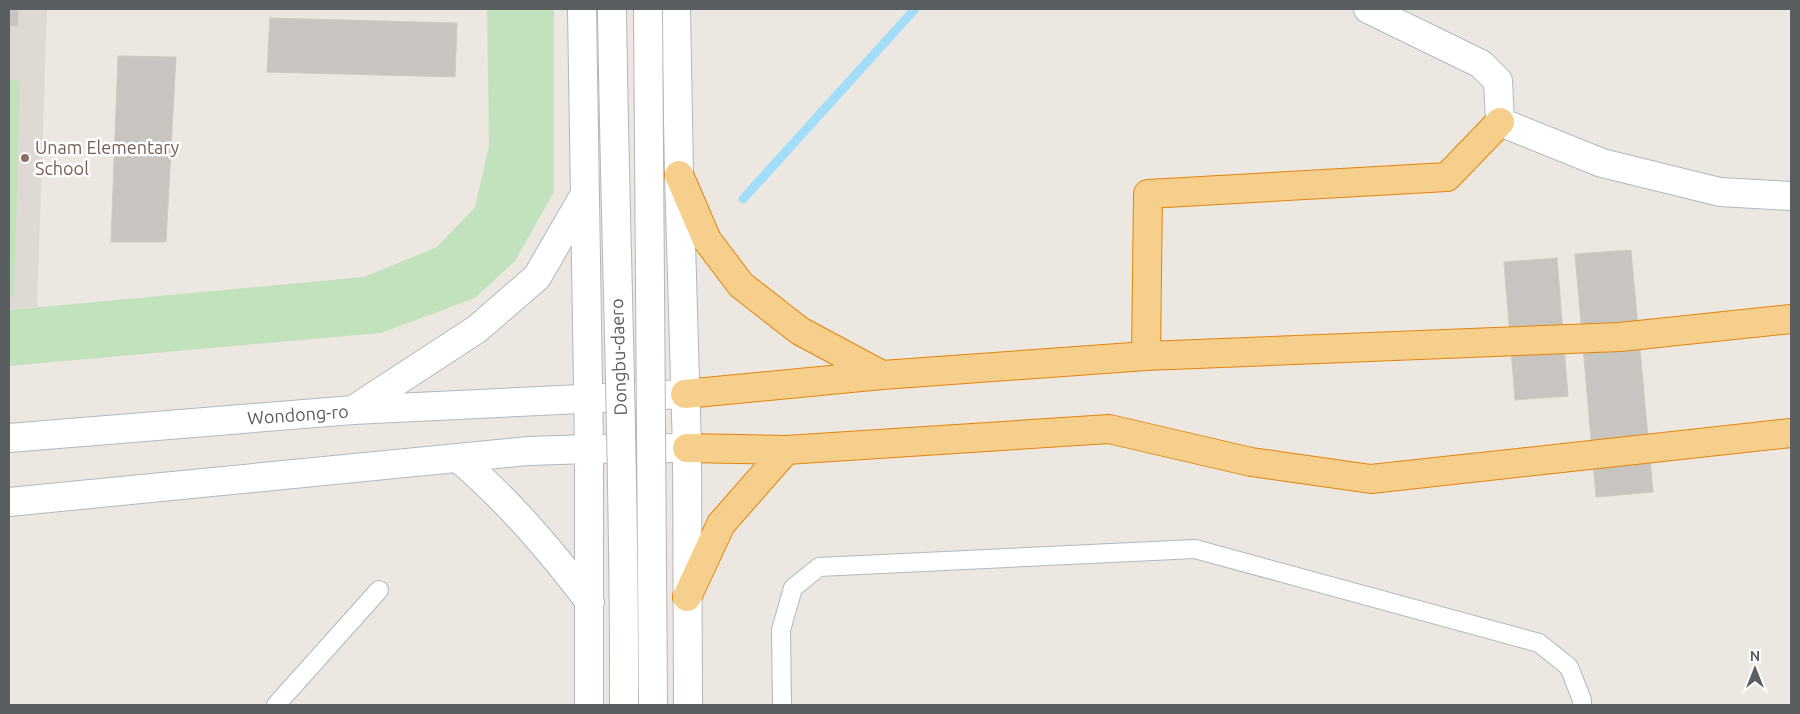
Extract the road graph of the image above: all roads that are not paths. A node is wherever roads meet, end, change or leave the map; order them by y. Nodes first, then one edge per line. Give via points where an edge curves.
1 (582, 9) edge
2 (612, 9) edge
3 (648, 9) edge
4 (676, 9) edge
5 (1368, 9) edge
6 (1500, 122) junction
7 (679, 175) junction
8 (585, 193) junction
9 (1791, 196) edge
10 (1791, 319) edge
11 (1146, 356) junction
12 (882, 375) junction
13 (685, 394) junction
14 (588, 398) junction
15 (353, 410) junction
16 (1791, 433) edge
17 (9, 438) edge
18 (687, 448) junction
19 (589, 449) junction
20 (786, 450) junction
21 (458, 458) junction
22 (9, 502) edge
23 (379, 590) dead end
24 (687, 596) junction
25 (590, 602) junction
26 (276, 705) edge
27 (589, 705) edge
28 (624, 705) edge
29 (654, 705) edge
30 (688, 705) edge
31 (782, 705) edge
32 (1582, 705) edge

1 - 8 main road, Dongbu-daero
2 - 28 main road, Dongbu-daero, bridge via 625,562
3 - 29 main road, Dongbu-daero, bridge
4 - 7 main road
5 - 6 main road via 1481,64 1498,81
6 - 9 main road via 1602,163 1720,192
6 - 11 highway via 1447,177 1148,194
7 - 12 highway via 707,240 741,285 800,331
7 - 13 main road
8 - 14 main road, Dongbu-daero
8 - 15 main road via 537,277 477,329
10 - 11 highway via 1620,337
11 - 12 highway
12 - 13 highway
13 - 14 main road, Wondong-ro
13 - 18 main road
14 - 15 main road, Wondong-ro
14 - 19 main road, Dongbu-daero
15 - 17 main road, Wondong-ro
16 - 20 highway via 1371,479 1251,462 1109,429
18 - 19 main road
18 - 20 highway
18 - 24 main road
19 - 21 main road
19 - 25 main road, Dongbu-daero
20 - 24 highway via 721,524
21 - 22 main road
21 - 25 main road via 516,512
23 - 26 lane
24 - 30 main road
25 - 27 main road, Dongbu-daero
31 - 32 lane via 781,630 793,588 820,567 1195,549 1540,643 1568,667

